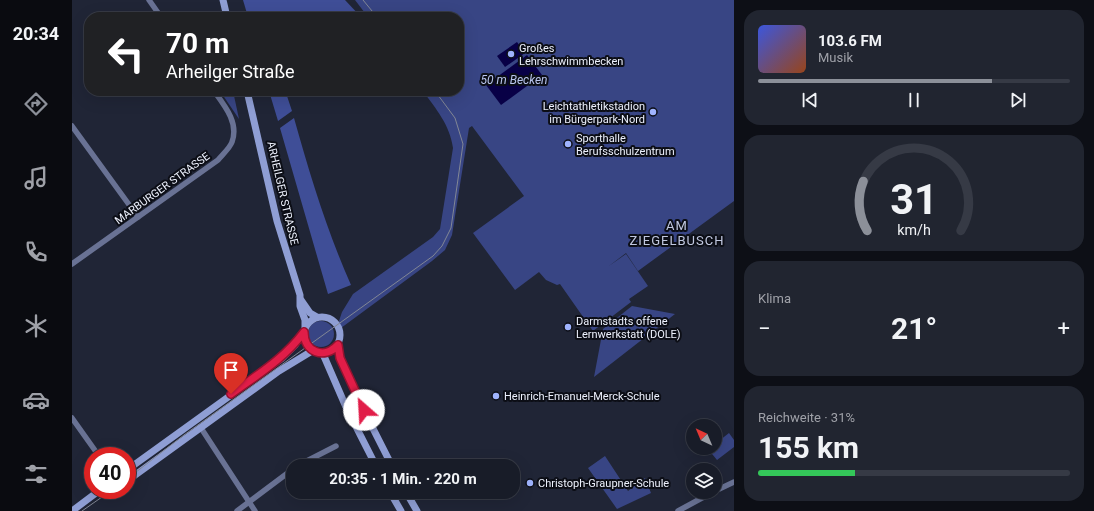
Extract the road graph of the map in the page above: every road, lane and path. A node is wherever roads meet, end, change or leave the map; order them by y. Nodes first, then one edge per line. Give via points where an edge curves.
1 (149, 0) edge
2 (223, 0) edge
3 (157, 12) edge
4 (227, 12) edge
5 (218, 96) edge
6 (248, 96) edge
7 (72, 126) edge
8 (138, 217) junction
9 (72, 264) edge
10 (301, 300) junction
11 (317, 317) junction
12 (304, 330) junction
13 (338, 345) junction
14 (312, 351) junction
15 (323, 354) junction
16 (72, 418) edge
17 (201, 428) junction
18 (336, 446) dead end
19 (93, 447) edge
20 (311, 459) edge
21 (372, 459) edge
22 (388, 459) edge
23 (136, 463) edge
24 (286, 474) edge
25 (136, 475) edge
26 (734, 482) edge
27 (722, 488) edge
28 (87, 499) edge
29 (394, 499) edge
30 (410, 499) edge
31 (701, 499) edge
32 (249, 502) junction
33 (72, 510) edge
34 (237, 511) edge
35 (255, 511) edge
36 (401, 511) edge
37 (417, 511) edge
38 (678, 511) edge

1 - 3 street
2 - 4 street
5 - 8 street, MARBURGER STRASSE via 234,124 232,143 218,160
6 - 10 street, ARHEILGER STRASSE via 277,221
7 - 8 street
8 - 9 street, MARBURGER STRASSE
10 - 11 street, ARHEILGER STRASSE via 310,313
10 - 12 street, ARHEILGER STRASSE via 300,306 306,320
11 - 12 street
11 - 13 street, ARHEILGER STRASSE via 327,317 337,325 340,333
12 - 14 street, ARHEILGER STRASSE via 305,343
12 - 23 street via 295,345 281,358
13 - 15 street
13 - 22 street, ARHEILGER STRASSE via 340,358 358,399
14 - 15 street
14 - 17 street via 279,371
15 - 21 street
16 - 19 street
17 - 25 street
17 - 32 street
18 - 20 street
24 - 32 street
26 - 27 street
28 - 33 street
29 - 36 street
30 - 37 street
31 - 38 street
32 - 34 street
32 - 35 street

